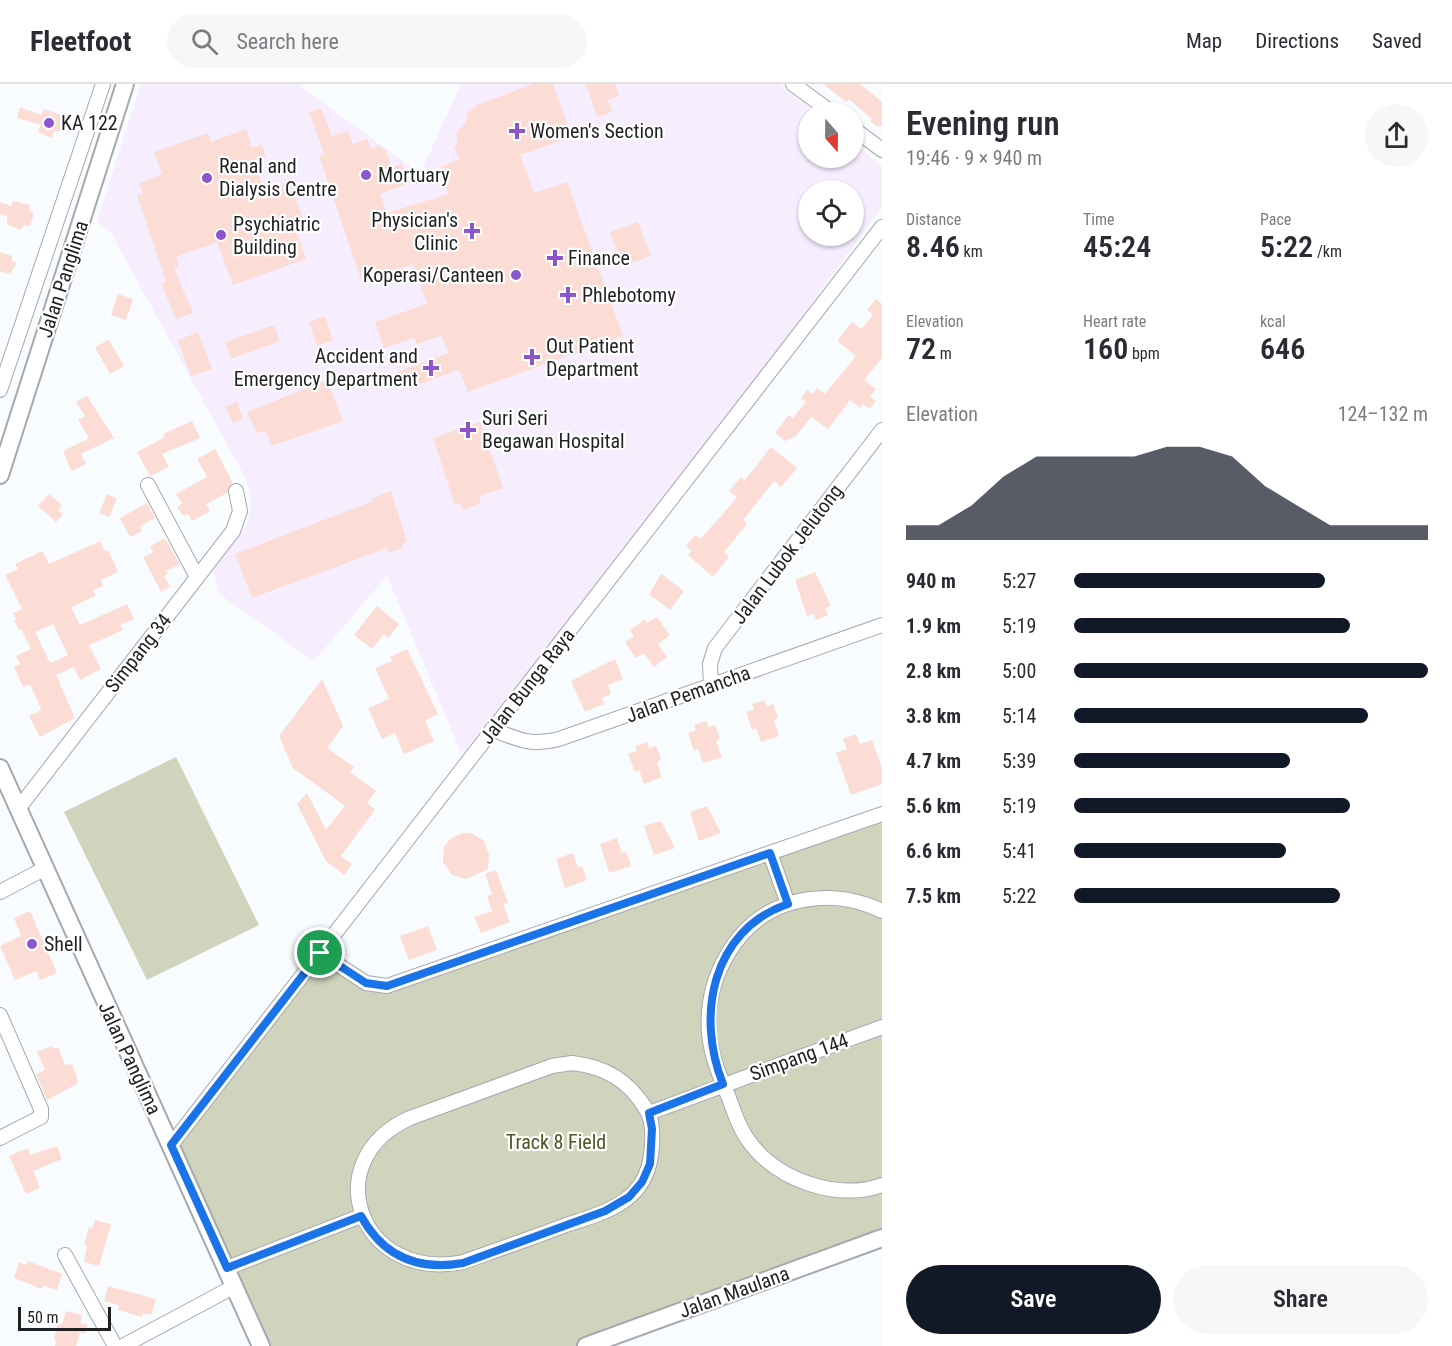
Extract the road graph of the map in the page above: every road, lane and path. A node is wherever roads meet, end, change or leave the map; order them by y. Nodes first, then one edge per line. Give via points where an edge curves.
1 (103, 84) edge
2 (126, 84) edge
3 (793, 84) edge
4 (817, 102) edge
5 (864, 136) edge
6 (882, 150) edge
7 (882, 227) edge
8 (53, 229) junction
9 (76, 238) junction
10 (0, 390) edge
11 (882, 430) edge
12 (0, 475) edge
13 (148, 485) dead end
14 (236, 491) dead end
15 (197, 577) junction
16 (882, 625) edge
17 (711, 686) junction
18 (492, 729) junction
19 (0, 768) edge
20 (18, 809) junction
21 (882, 814) edge
22 (770, 853) junction
23 (44, 868) junction
24 (0, 892) edge
25 (788, 904) junction
26 (882, 911) edge
27 (320, 953) junction
28 (0, 1015) edge
29 (882, 1027) edge
30 (723, 1084) junction
31 (649, 1113) junction
32 (0, 1138) edge
33 (171, 1145) junction
34 (882, 1185) edge
35 (361, 1216) junction
36 (882, 1238) edge
37 (65, 1255) dead end
38 (227, 1268) junction
39 (235, 1286) junction
40 (115, 1346) edge
41 (123, 1346) edge
42 (261, 1346) edge
43 (586, 1346) edge

1 - 8 street
2 - 9 main road, Jalan Panglima
3 - 4 street
5 - 6 street
7 - 18 street, Jalan Bunga Raya
8 - 9 street
8 - 10 street
9 - 12 main road, Jalan Panglima
11 - 17 street, Jalan Lubok Jelutong via 715,648 710,664
13 - 15 street
14 - 15 street, Simpang 34 via 240,511 233,531
15 - 20 street, Simpang 34
16 - 17 street, Jalan Pemancha
17 - 18 street, Jalan Pemancha via 540,744
18 - 27 street, Jalan Bunga Raya
19 - 20 main road, Jalan Panglima
20 - 23 main road, Jalan Panglima
21 - 22 street
22 - 25 street
22 - 27 street via 387,986 366,983
23 - 24 street
23 - 33 main road, Jalan Panglima
25 - 26 street via 801,899 839,898
25 - 30 street via 763,915 737,940 725,958 712,992 710,1035
27 - 33 street, Jalan Bunga Raya
28 - 32 street via 41,1109 41,1117
29 - 30 street, Simpang 144
30 - 31 street, Simpang 144
30 - 34 street via 747,1140 774,1165 809,1184 834,1190
31 - 35 street via 631,1089 609,1072 592,1065 552,1066 394,1125 382,1136 364,1166 359,1182
31 - 35 street via 650,1164 629,1197 605,1211 463,1263 414,1263 378,1241
33 - 38 main road, Jalan Panglima
35 - 38 street
36 - 43 main road, Jalan Maulana
37 - 40 street
38 - 39 main road, Jalan Panglima
39 - 41 street
39 - 42 main road, Jalan Panglima

